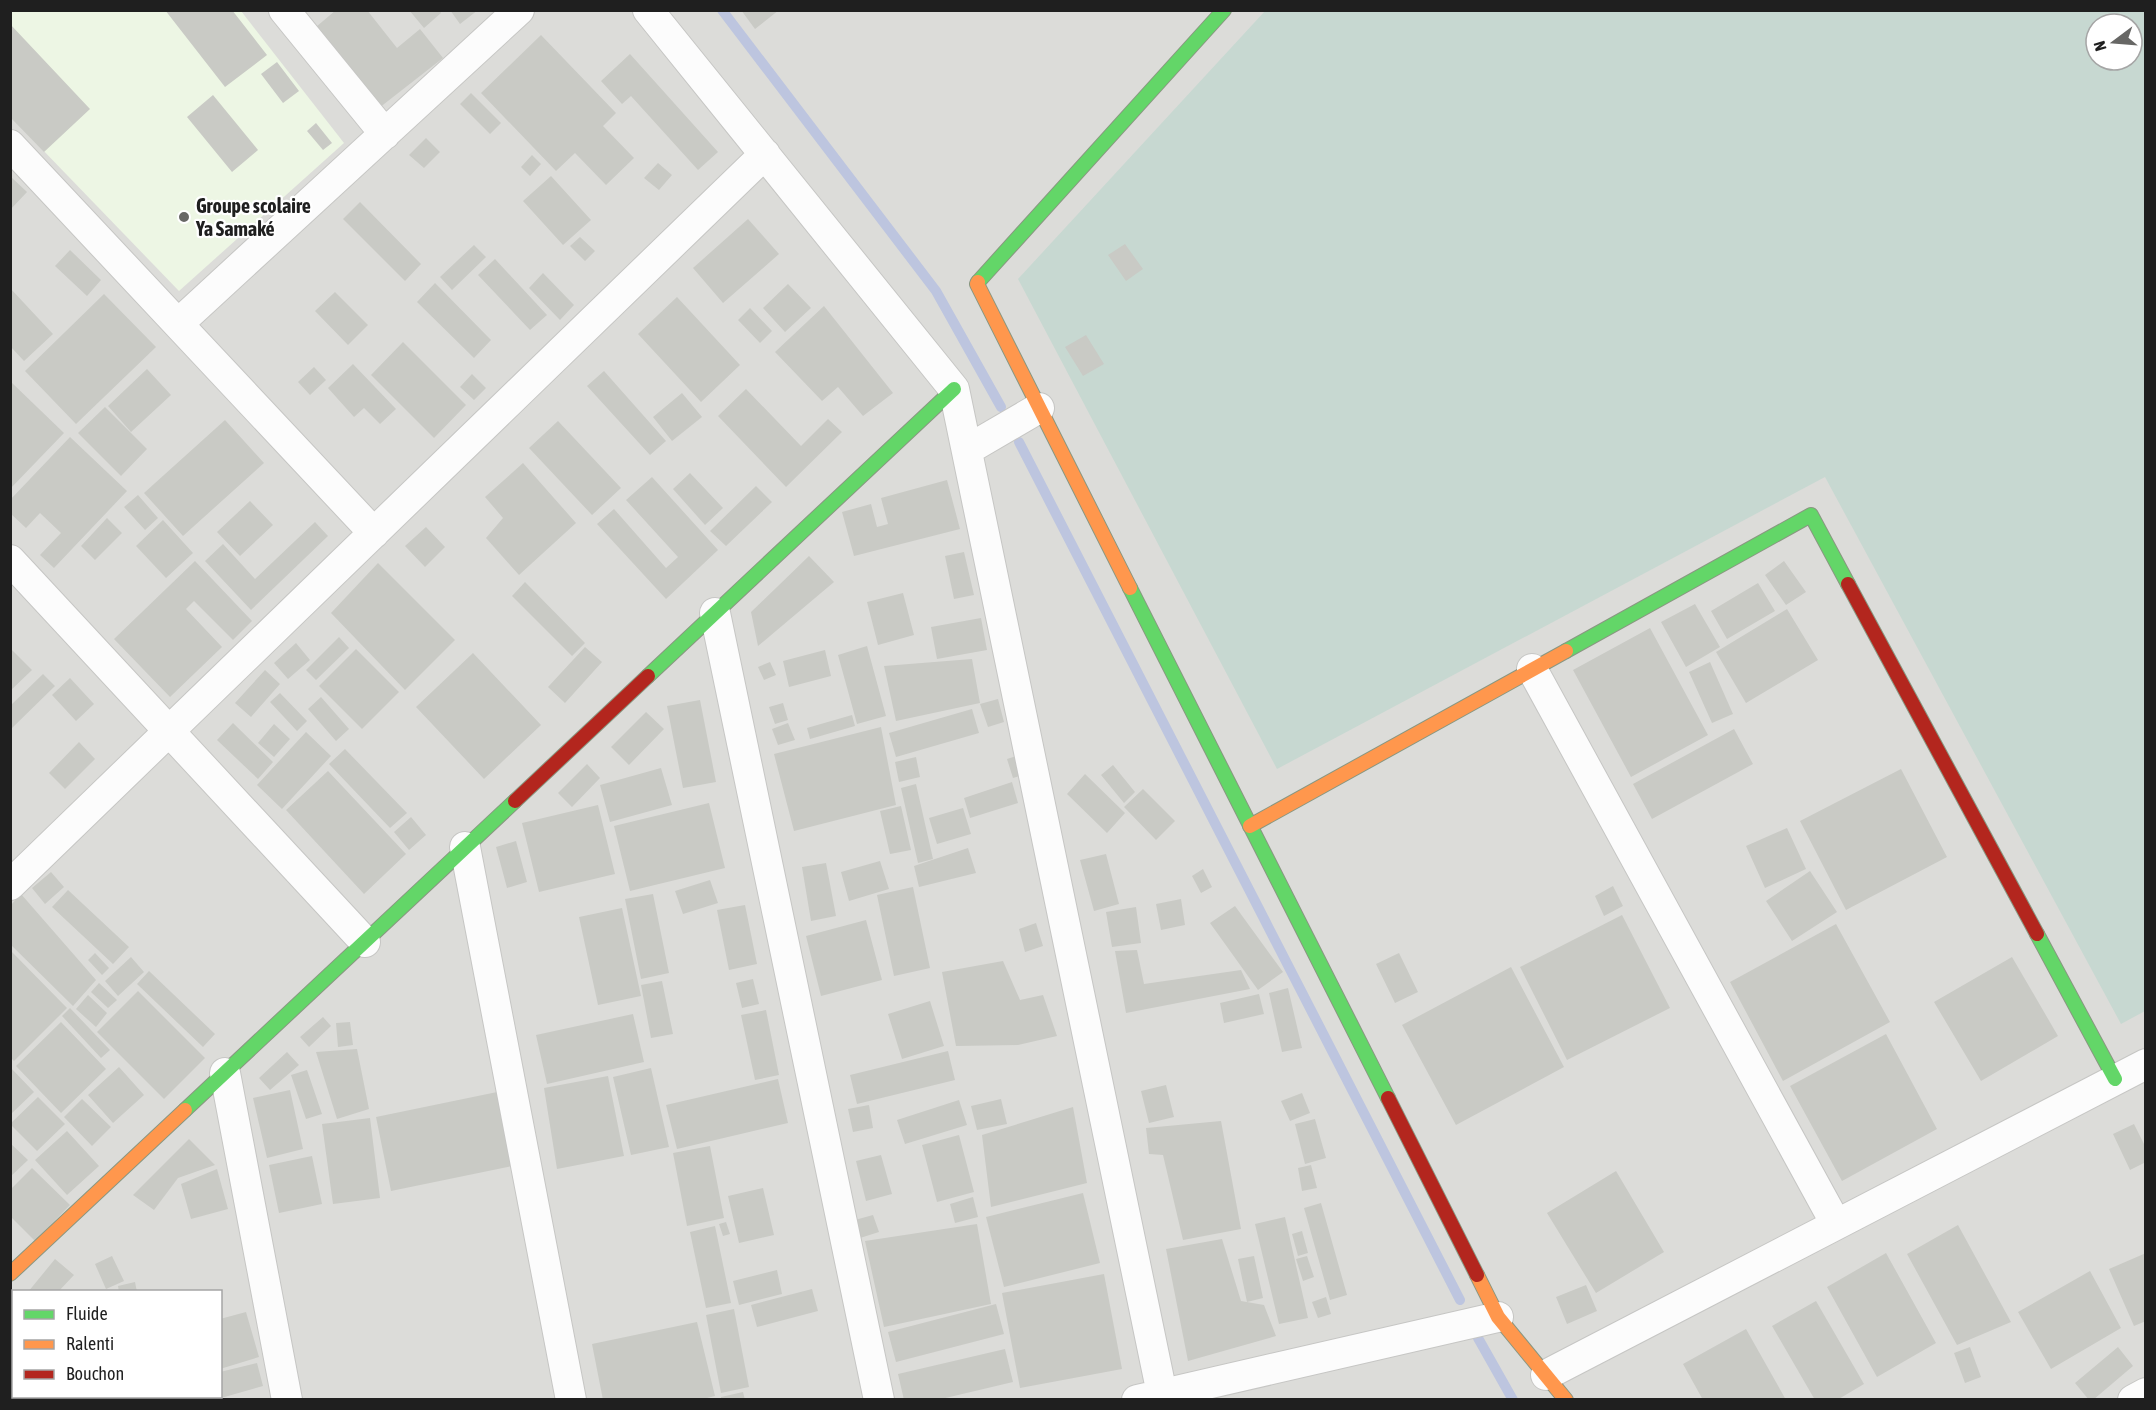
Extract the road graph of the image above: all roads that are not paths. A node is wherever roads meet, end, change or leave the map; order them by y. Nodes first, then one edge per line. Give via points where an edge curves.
1 (284, 10) edge
2 (519, 10) edge
3 (648, 10) edge
4 (1224, 10) edge
5 (385, 134) junction
6 (10, 145) edge
7 (765, 154) junction
8 (179, 323) junction
9 (954, 389) junction
10 (1039, 408) junction
11 (967, 450) junction
12 (374, 533) junction
13 (10, 561) edge
14 (715, 613) junction
15 (1532, 669) junction
16 (169, 731) junction
17 (1250, 825) junction
18 (465, 847) junction
19 (10, 885) edge
20 (364, 942) junction
21 (2145, 1064) edge
22 (225, 1073) junction
23 (2115, 1079) junction
24 (1836, 1224) junction
25 (10, 1274) edge
26 (1498, 1317) junction
27 (1546, 1375) junction
28 (2145, 1393) edge
29 (1150, 1397) edge
30 (287, 1400) edge
31 (571, 1400) edge
32 (879, 1400) edge
33 (1566, 1400) edge
34 (2133, 1400) edge

1 - 5 street
2 - 5 street
3 - 7 street
4 - 10 street via 977,284
5 - 8 street
6 - 8 street
7 - 9 street
7 - 12 street
8 - 12 street
9 - 11 street
9 - 14 street
10 - 11 street
10 - 17 street
11 - 29 street
12 - 16 street
13 - 16 street
14 - 18 street
14 - 32 street
15 - 17 street
15 - 23 street via 1811,515
15 - 24 street
16 - 19 street
16 - 20 street
17 - 26 street
18 - 20 street
18 - 31 street
20 - 22 street
21 - 23 street
22 - 25 street
22 - 30 street
23 - 24 street
24 - 27 street
26 - 27 street
26 - 29 street
27 - 33 street
28 - 34 street

